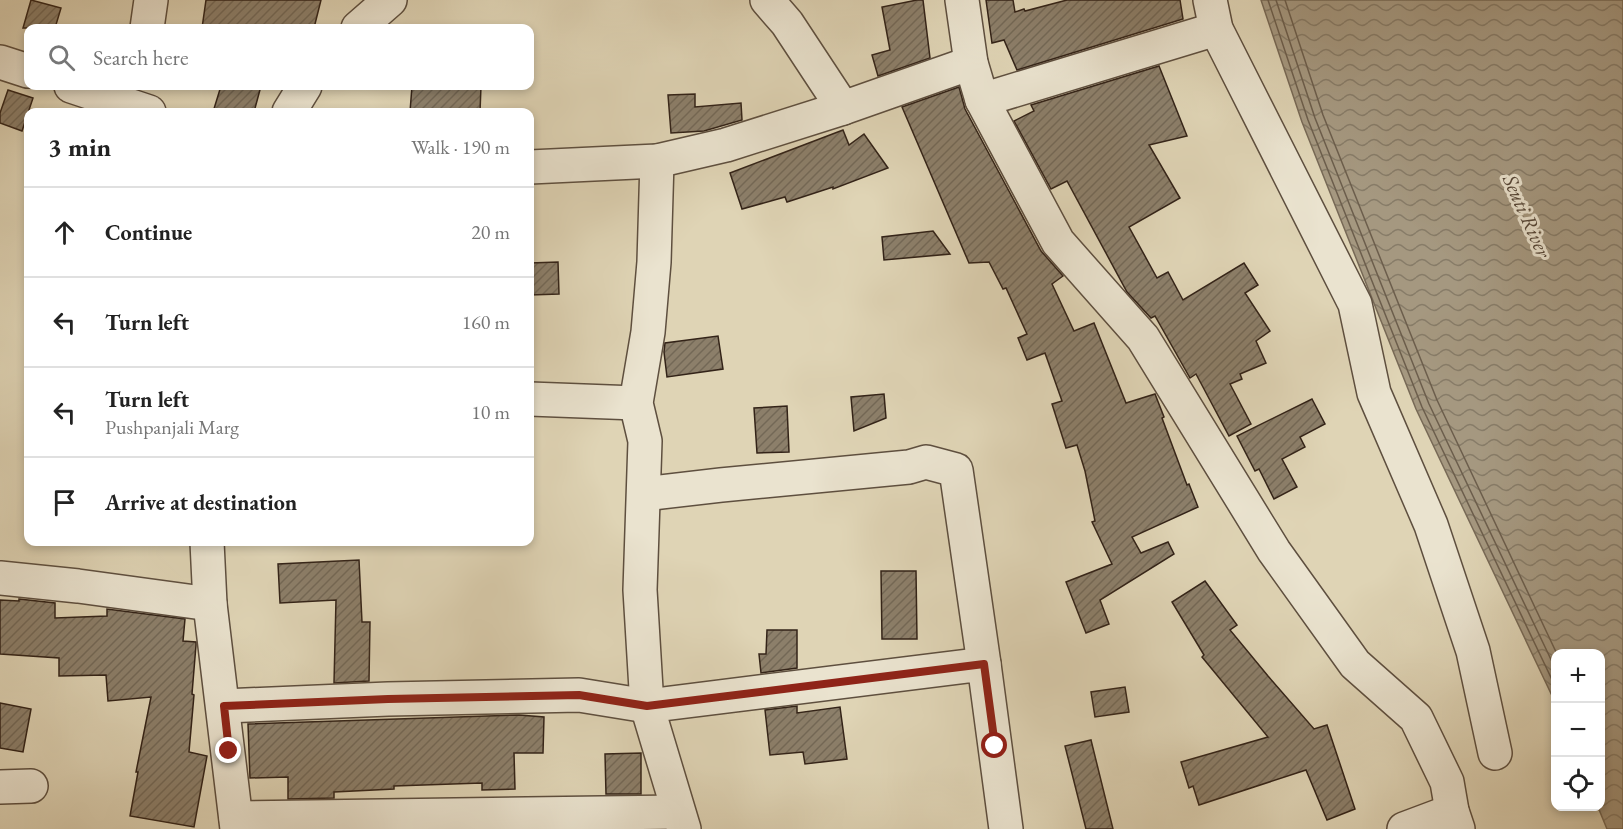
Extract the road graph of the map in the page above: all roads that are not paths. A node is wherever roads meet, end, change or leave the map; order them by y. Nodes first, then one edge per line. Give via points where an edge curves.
1 (151, 0) edge
2 (390, 0) edge
3 (767, 0) edge
4 (962, 0) edge
5 (1213, 15) edge
6 (148, 24) edge
7 (363, 24) edge
8 (0, 62) edge
9 (971, 63) junction
10 (24, 70) edge
11 (89, 90) edge
12 (303, 90) edge
13 (982, 100) junction
14 (142, 102) edge
15 (291, 108) edge
16 (843, 108) junction
17 (657, 161) junction
18 (534, 167) edge
19 (534, 399) edge
20 (636, 403) junction
21 (644, 494) junction
22 (207, 546) edge
23 (0, 578) edge
24 (210, 604) junction
25 (984, 664) junction
26 (224, 706) junction
27 (647, 706) junction
28 (1495, 753) dead end
29 (681, 820) edge
30 (1455, 820) edge
31 (236, 823) edge
32 (1006, 829) edge
33 (1404, 829) edge

1 - 6 street
2 - 7 street
3 - 16 street via 787,23
4 - 9 street
5 - 13 street
5 - 28 street via 1355,304 1374,393 1431,525 1473,651
8 - 10 street
9 - 13 street
9 - 16 street
11 - 14 street
12 - 15 street
13 - 30 street via 1058,242 1143,338 1274,551 1355,664 1416,718 1447,782
16 - 17 street via 726,145
17 - 18 street
17 - 20 street via 648,332
19 - 20 street
20 - 21 street via 645,441
21 - 25 street via 909,467 926,462 956,470
21 - 27 street via 640,590
22 - 24 street
23 - 24 street
24 - 26 street
25 - 27 street
25 - 32 street
26 - 27 street via 579,695
26 - 31 street
27 - 29 street
29 - 31 street
30 - 33 street

